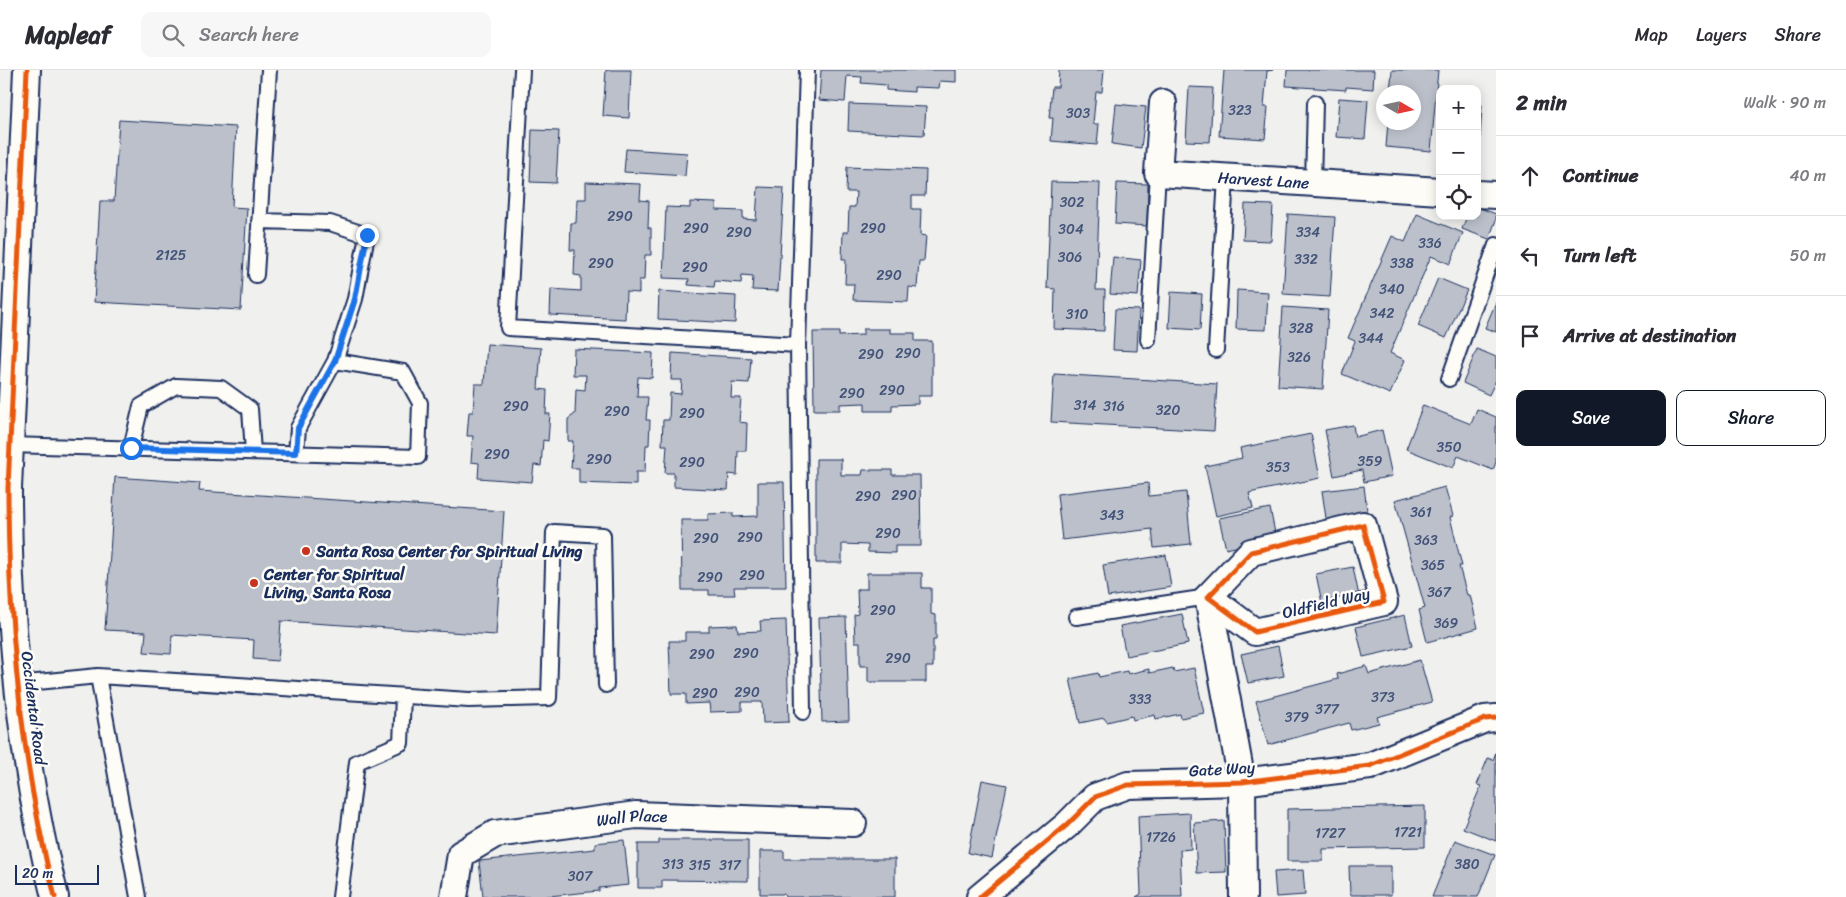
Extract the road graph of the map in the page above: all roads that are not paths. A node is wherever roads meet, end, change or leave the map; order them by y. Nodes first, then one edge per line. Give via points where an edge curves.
1 (27, 70) edge
2 (269, 70) edge
3 (522, 70) edge
4 (807, 70) edge
5 (1163, 103) dead end
6 (1315, 103) dead end
7 (1158, 172) junction
8 (1226, 177) junction
9 (1313, 183) junction
10 (1436, 191) edge
11 (1481, 194) edge
12 (1496, 195) edge
13 (259, 220) junction
14 (1496, 245) edge
15 (256, 275) dead end
16 (1148, 340) dead end
17 (798, 344) junction
18 (1216, 350) dead end
19 (335, 361) junction
20 (1449, 379) dead end
21 (10, 446) junction
22 (131, 448) junction
23 (253, 452) junction
24 (296, 453) junction
25 (1208, 597) junction
26 (1076, 617) dead end
27 (98, 676) junction
28 (17, 684) junction
29 (606, 685) dead end
30 (403, 696) junction
31 (803, 712) dead end
32 (1496, 718) edge
33 (1242, 782) junction
34 (853, 823) dead end
35 (55, 897) edge
36 (138, 897) edge
37 (340, 897) edge
38 (454, 897) edge
39 (980, 897) edge
40 (1243, 897) edge

1 - 21 street, Occidental Road
2 - 13 lane
3 - 17 lane via 508,328
4 - 17 lane
5 - 7 street
6 - 9 lane
7 - 8 street, Harvest Lane
7 - 16 lane
8 - 9 street, Harvest Lane
8 - 18 lane
9 - 10 street, Harvest Lane
11 - 12 street
13 - 15 lane
13 - 19 lane via 330,223 367,235 355,299
14 - 20 lane
17 - 31 lane
19 - 24 lane via 298,428
19 - 24 lane via 403,372 420,403 418,457
21 - 22 lane
21 - 28 street, Occidental Road via 8,535
22 - 23 lane
22 - 23 lane via 141,406 176,386 221,388 250,409
23 - 24 lane
25 - 25 street, Oldfield Way via 1251,552 1363,525 1384,602 1255,632
25 - 26 lane
25 - 33 street
27 - 28 lane
27 - 30 lane
27 - 36 lane
28 - 35 street, Occidental Road via 31,784
29 - 30 lane via 603,535 554,532 549,698 469,700
30 - 37 lane via 401,742 357,762
32 - 33 street, Gate Way via 1370,766
33 - 39 street, Gate Way via 1128,785 1095,797 1067,825
33 - 40 street
34 - 38 street, Wall Place via 636,816 494,834 461,854

